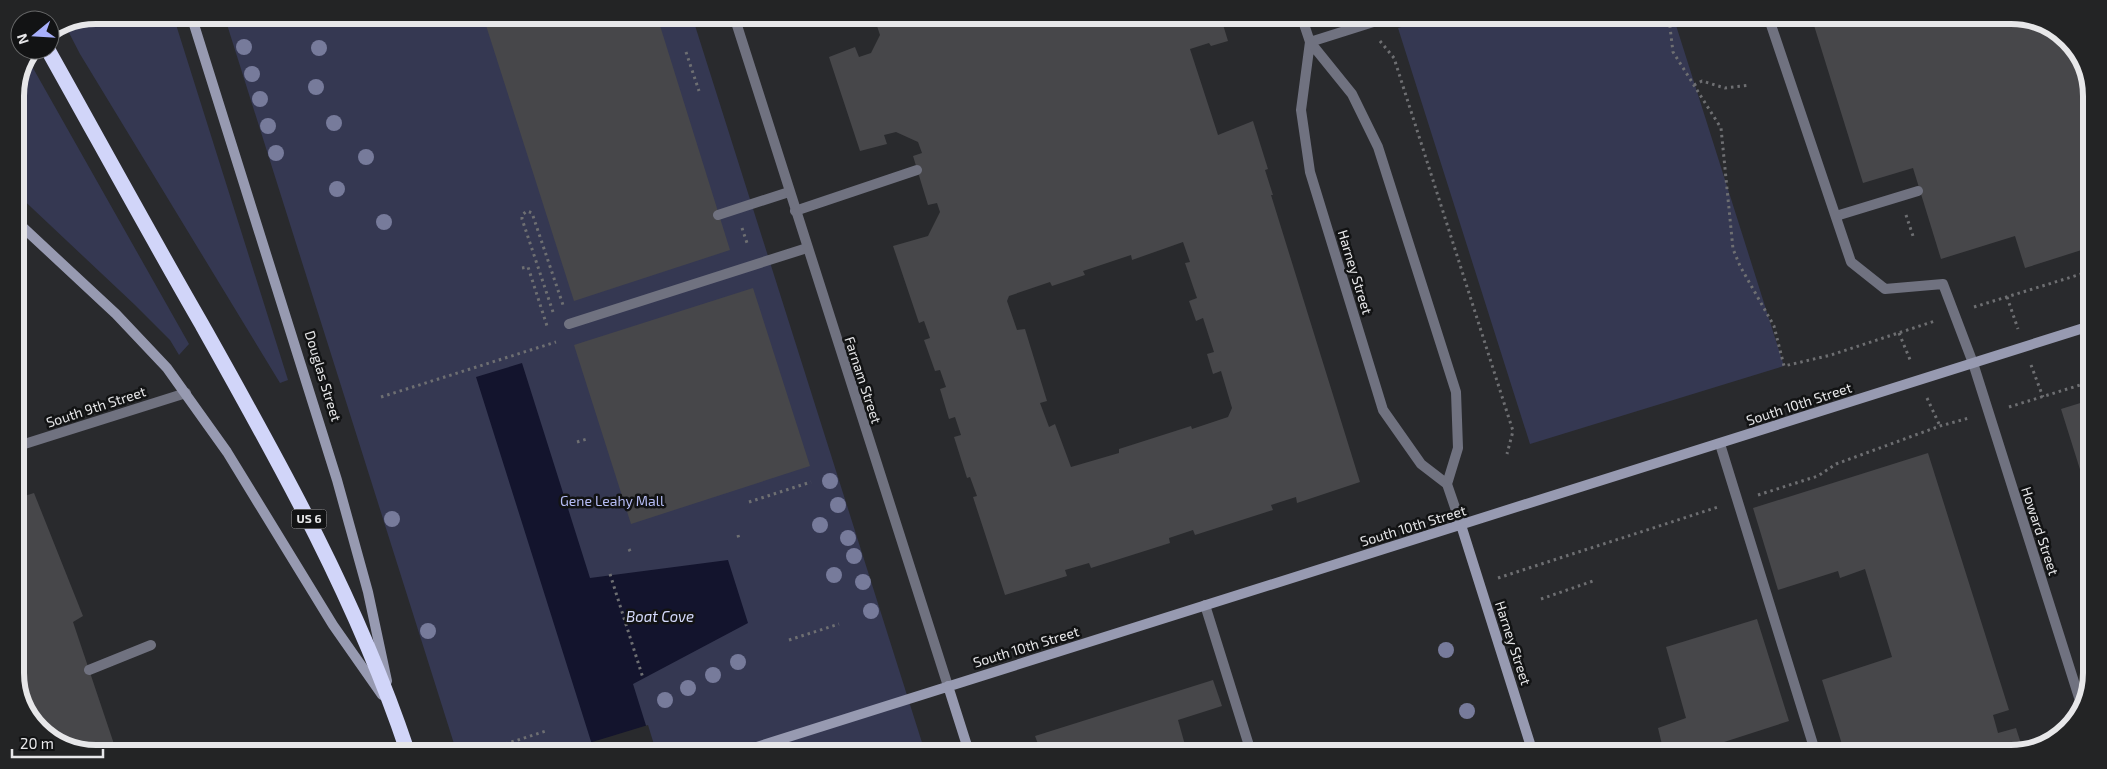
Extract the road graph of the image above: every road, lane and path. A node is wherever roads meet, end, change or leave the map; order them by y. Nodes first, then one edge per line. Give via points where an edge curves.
1 (195, 24) edge
2 (736, 24) edge
3 (1304, 24) edge
4 (1365, 24) joint
5 (1670, 24) edge
6 (1771, 24) edge
7 (1310, 42) junction
8 (686, 52) dead end
9 (54, 60) edge
10 (1694, 85) junction
11 (1750, 85) dead end
12 (699, 91) dead end
13 (917, 170) dead end
14 (1918, 191) dead end
15 (789, 192) junction
16 (736, 209) junction
17 (795, 210) junction
18 (1906, 213) dead end
19 (718, 215) dead end
20 (1836, 216) junction
21 (24, 228) edge
22 (1913, 236) dead end
23 (807, 248) junction
24 (754, 265) junction
25 (522, 268) dead end
26 (2083, 273) edge
27 (1956, 314) junction
28 (555, 320) dead end
29 (569, 324) joint
30 (2083, 328) edge
31 (549, 332) dead end
32 (556, 342) dead end
33 (1973, 363) junction
34 (2083, 384) edge
35 (186, 393) junction
36 (381, 397) dead end
37 (2044, 397) dead end
38 (587, 439) dead end
39 (578, 442) dead end
40 (24, 444) edge
41 (1720, 444) junction
42 (1506, 454) dead end
43 (811, 482) dead end
44 (1448, 484) junction
45 (749, 502) dead end
46 (1461, 525) junction
47 (610, 574) dead end
48 (1594, 581) dead end
49 (1541, 599) dead end
50 (1204, 605) junction
51 (839, 624) dead end
52 (789, 640) dead end
53 (150, 645) dead end
54 (89, 670) dead end
55 (643, 678) dead end
56 (948, 686) junction
57 (2079, 697) edge
58 (394, 712) junction
59 (546, 731) dead end
60 (405, 745) edge
61 (502, 745) edge
62 (762, 745) edge
63 (967, 745) edge
64 (1249, 745) edge
65 (1530, 745) edge
66 (1813, 745) edge

1 - 58 main road, Douglas Street via 344,504 368,592
2 - 15 street, Farnam Street
3 - 7 street, Harney Street
4 - 7 street
4 - 42 path via 1394,58 1513,431
5 - 10 path via 1673,52
6 - 20 street
7 - 44 street, Harney Street via 1352,94 1378,147 1456,392 1458,448
7 - 44 street, Harney Street via 1301,110 1310,172 1383,410 1421,464
8 - 12 path
9 - 58 highway, US 6 via 308,517 353,611
10 - 11 path via 1702,81 1725,88
10 - 27 path via 1721,128 1733,249 1774,326 1784,366 1831,355
13 - 17 street
14 - 20 street
15 - 16 street
15 - 17 street, Farnam Street
16 - 19 street
16 - 24 path
17 - 23 street, Farnam Street
18 - 22 path
20 - 27 street, Howard Street via 1851,262 1885,289 1943,284
21 - 35 main road via 116,314
23 - 24 street
23 - 56 street, Farnam Street
24 - 29 street
25 - 31 path via 528,267
26 - 27 path
27 - 33 street, Howard Street
28 - 29 path via 522,219 527,211 532,213
30 - 33 main road, South 10th Street
32 - 36 path
33 - 41 main road, South 10th Street
33 - 57 street, Howard Street
34 - 37 path
35 - 40 street, South 9th Street
35 - 58 main road via 259,501 336,630
38 - 39 path
41 - 46 main road, South 10th Street
41 - 66 street
43 - 45 path
44 - 46 street, Harney Street
46 - 50 main road, South 10th Street
46 - 65 main road, Harney Street
47 - 55 path
48 - 49 path
50 - 56 main road, South 10th Street
50 - 64 street
51 - 52 path
53 - 54 street
56 - 62 main road, South 10th Street
56 - 63 main road, Farnam Street
58 - 60 highway, Douglas Street / US 6
59 - 61 path

